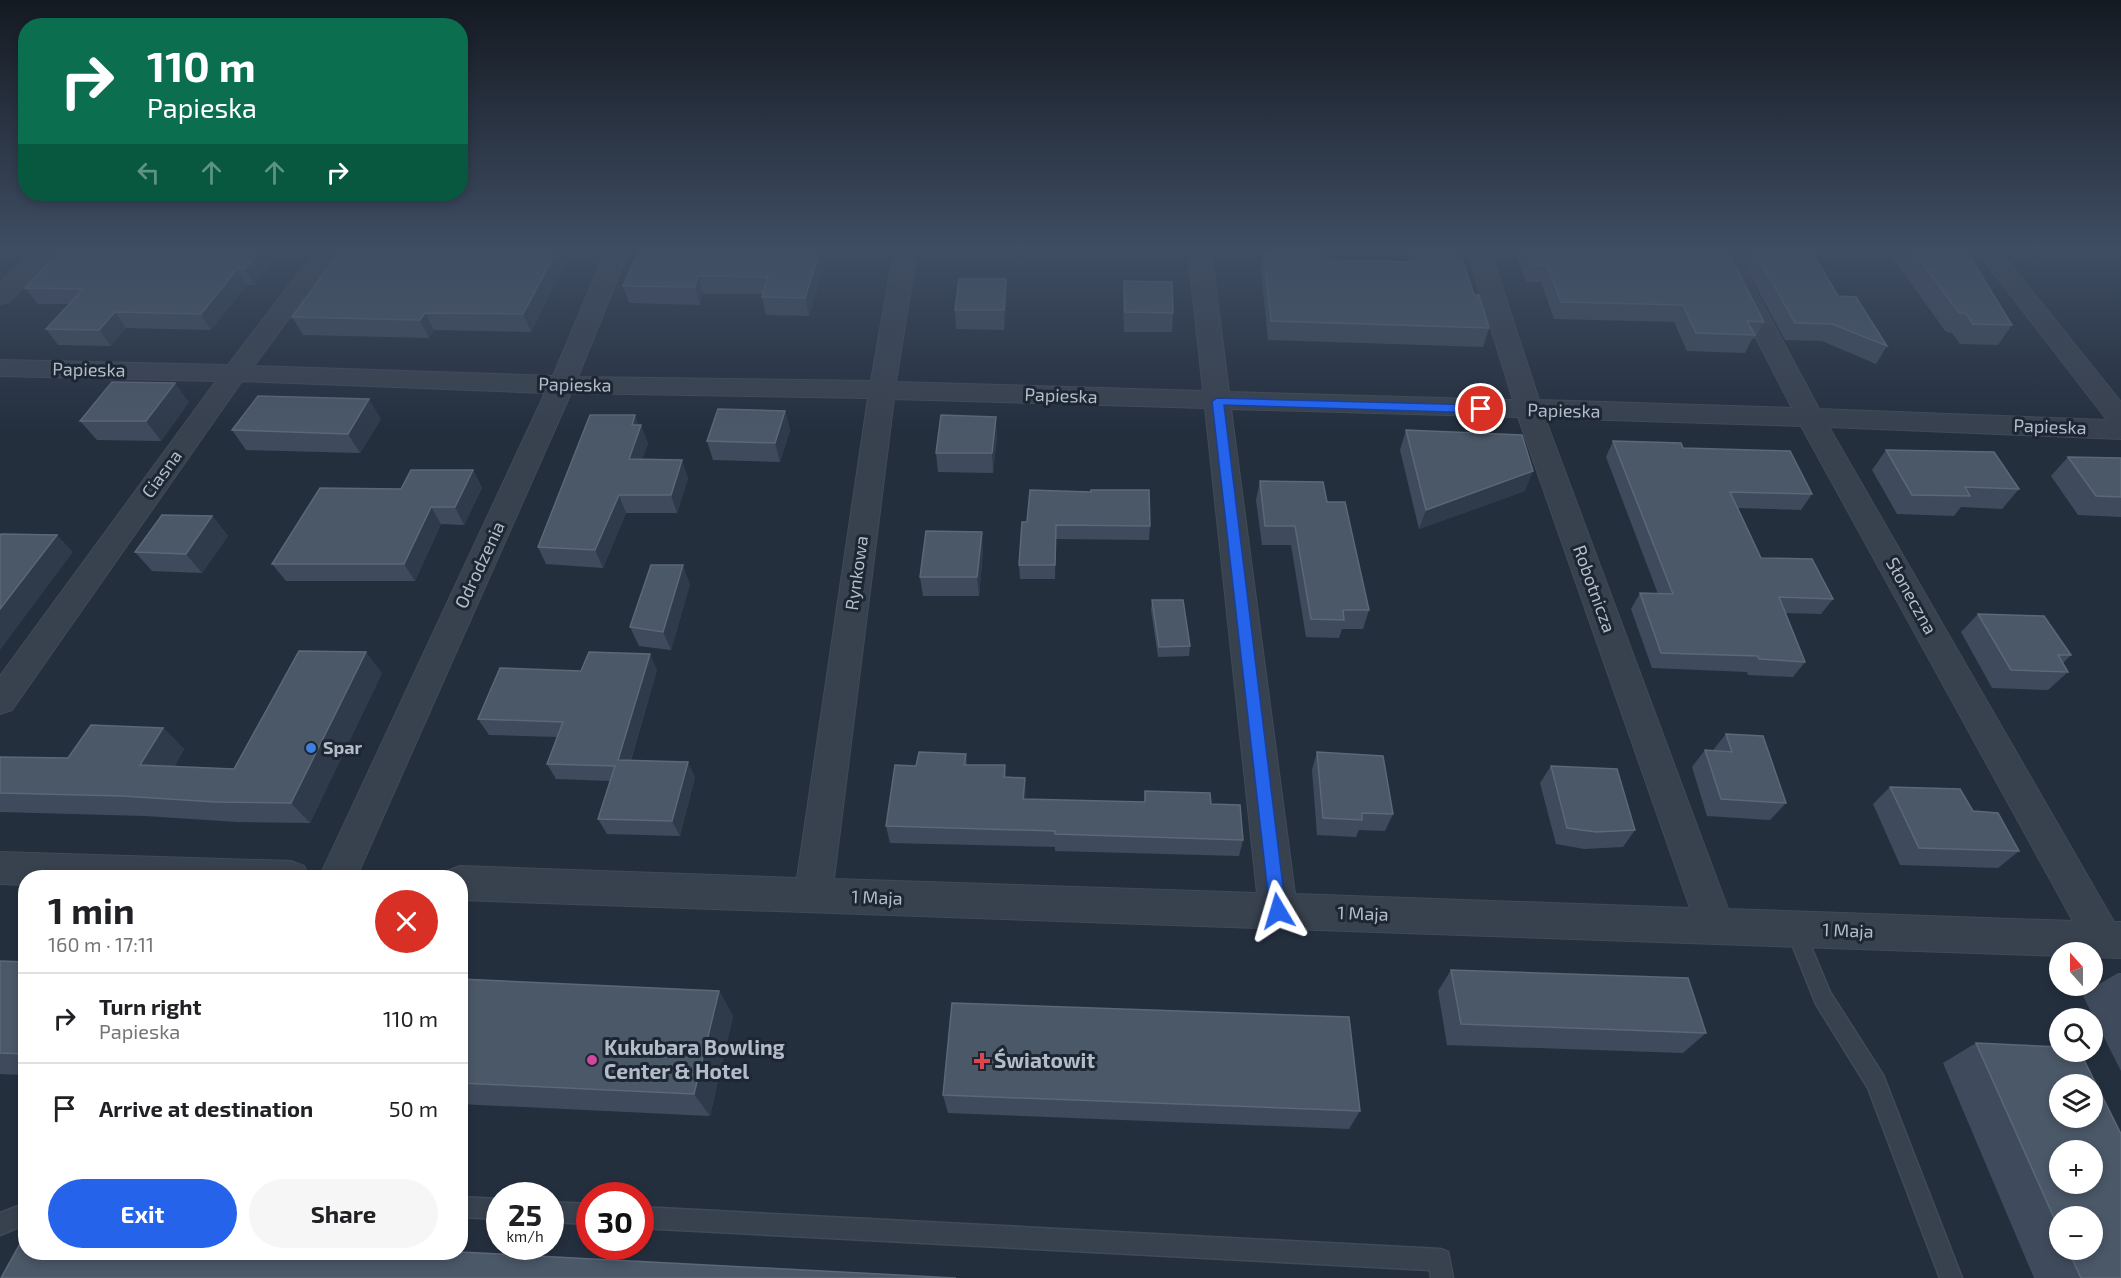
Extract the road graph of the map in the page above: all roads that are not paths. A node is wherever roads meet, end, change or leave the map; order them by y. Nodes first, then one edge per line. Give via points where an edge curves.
1 (283, 310) edge
2 (593, 310) edge
3 (896, 310) edge
4 (1206, 310) edge
5 (1497, 310) edge
6 (1753, 310) edge
7 (2034, 310) edge
8 (0, 368) edge
9 (235, 373) junction
10 (562, 385) junction
11 (882, 390) junction
12 (1217, 401) junction
13 (1529, 410) junction
14 (1810, 417) junction
15 (2121, 420) edge
16 (2121, 430) edge
17 (0, 701) edge
18 (0, 868) edge
19 (58, 870) edge
20 (341, 870) edge
21 (468, 883) edge
22 (813, 896) junction
23 (1278, 911) junction
24 (1716, 926) junction
25 (1795, 929) junction
26 (2112, 940) edge
27 (468, 1207) edge
28 (486, 1208) edge
29 (18, 1216) edge
30 (654, 1217) edge
31 (0, 1224) edge
32 (1442, 1278) edge
33 (1952, 1278) edge

1 - 9 street, Ciasna
2 - 10 street, Odrodzenia
3 - 11 street, Rynkowa
4 - 12 street
5 - 13 street, Robotnicza
6 - 14 street, Słoneczna
7 - 15 street
8 - 9 street, Papieska
9 - 10 street, Papieska
9 - 17 street, Ciasna
10 - 11 street, Papieska
10 - 20 street, Odrodzenia
11 - 12 street, Papieska
11 - 22 street, Rynkowa
12 - 13 street, Papieska
12 - 23 street
13 - 14 street, Papieska
13 - 24 street, Robotnicza
14 - 16 street, Papieska
14 - 26 street, Słoneczna
18 - 19 street
21 - 22 street, 1 Maja
22 - 23 street, 1 Maja
23 - 24 street, 1 Maja
24 - 25 street, 1 Maja
25 - 26 street, 1 Maja
25 - 33 lane via 1823,998 1876,1082
27 - 28 lane
29 - 31 lane
30 - 32 lane via 1440,1260

